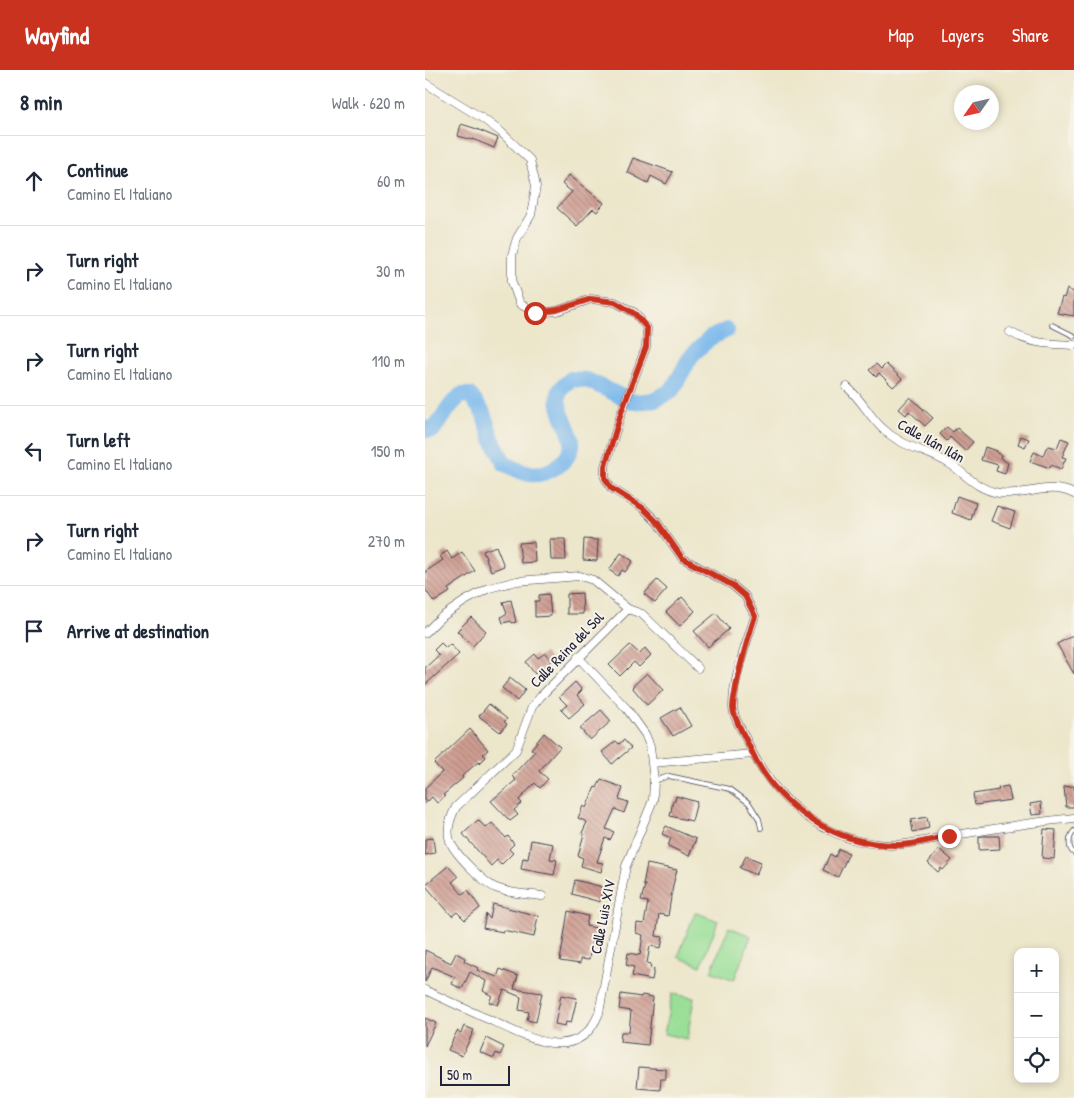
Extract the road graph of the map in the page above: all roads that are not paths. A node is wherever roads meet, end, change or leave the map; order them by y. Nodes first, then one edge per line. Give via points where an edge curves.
1 (425, 83) edge
2 (1052, 325) dead end
3 (1009, 332) dead end
4 (1074, 336) edge
5 (1074, 345) edge
6 (847, 387) dead end
7 (1074, 494) edge
8 (628, 609) junction
9 (425, 633) edge
10 (578, 657) junction
11 (698, 668) dead end
12 (753, 754) junction
13 (652, 763) junction
14 (654, 781) junction
15 (1074, 818) edge
16 (761, 828) dead end
17 (1074, 831) edge
18 (1074, 853) edge
19 (542, 896) dead end
20 (425, 990) edge

1 - 12 street via 482,118 530,160 536,186 531,215 517,238 512,255 512,282 520,304 535,313 591,299 615,302 635,314 647,328 646,347 622,410 605,466 605,478 611,488 643,508 657,522 682,558 732,585 745,596 755,616 742,657 733,710
2 - 4 lane
3 - 5 street via 1034,342
6 - 7 street, Calle Ilán Ilán via 891,436 950,464 979,486 1008,494 1059,488
8 - 9 street via 593,580 580,576 517,580 489,588 465,601
8 - 10 street, Calle Reina del Sol
8 - 11 street via 642,614
10 - 13 street, Calle Luis XIV via 635,718 650,746
10 - 19 street, Calle Reina del Sol via 532,707 516,750 450,817 450,841 483,880 507,891
12 - 13 street
12 - 15 street via 779,793 802,813 840,836 867,843 914,844
13 - 14 street, Calle Luis XIV
14 - 16 lane via 669,776 730,789 749,803
14 - 20 street, Calle Luis XIV via 653,800 626,866 599,1013 585,1034 563,1043 550,1044 529,1039
17 - 18 lane via 1069,844

